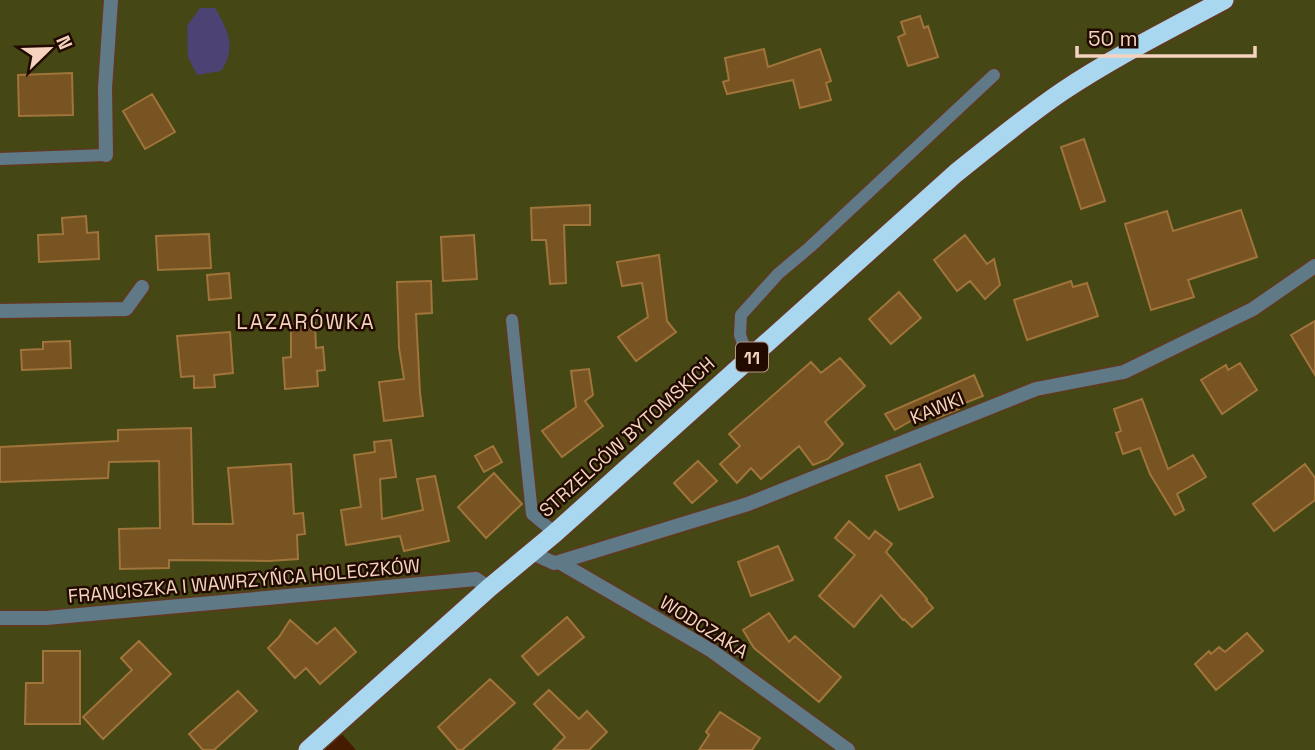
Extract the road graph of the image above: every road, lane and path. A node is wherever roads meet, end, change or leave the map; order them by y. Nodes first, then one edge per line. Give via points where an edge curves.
1 (111, 0) edge
2 (1224, 0) edge
3 (994, 75) dead end
4 (106, 155) joint
5 (0, 159) edge
6 (1315, 266) edge
7 (142, 287) dead end
8 (0, 311) edge
9 (512, 320) dead end
10 (749, 360) junction
11 (555, 533) junction
12 (532, 553) junction
13 (559, 562) junction
14 (489, 588) junction
15 (0, 618) edge
16 (308, 750) edge
17 (848, 750) edge

1 - 4 street
2 - 10 highway, STRZELCÓW BYTOMSKICH / 11 via 1096,71 1013,127
3 - 10 lane via 778,274 741,315 740,335
4 - 5 lane
6 - 13 street, KAWKI via 1253,309 1124,372 1036,389 748,504
7 - 8 street via 126,309
9 - 11 lane via 532,514
10 - 11 highway, STRZELCÓW BYTOMSKICH / 11
11 - 12 highway, STRZELCÓW BYTOMSKICH / 11
12 - 13 street, WODCZAKA
12 - 14 highway, STRZELCÓW BYTOMSKICH / 11
13 - 17 street, WODCZAKA via 712,651
14 - 15 street, FRANCISZKA I WAWRZYŃCA HOLECZKÓW via 476,579 46,618
14 - 16 highway, STRZELCÓW BYTOMSKICH / 11

